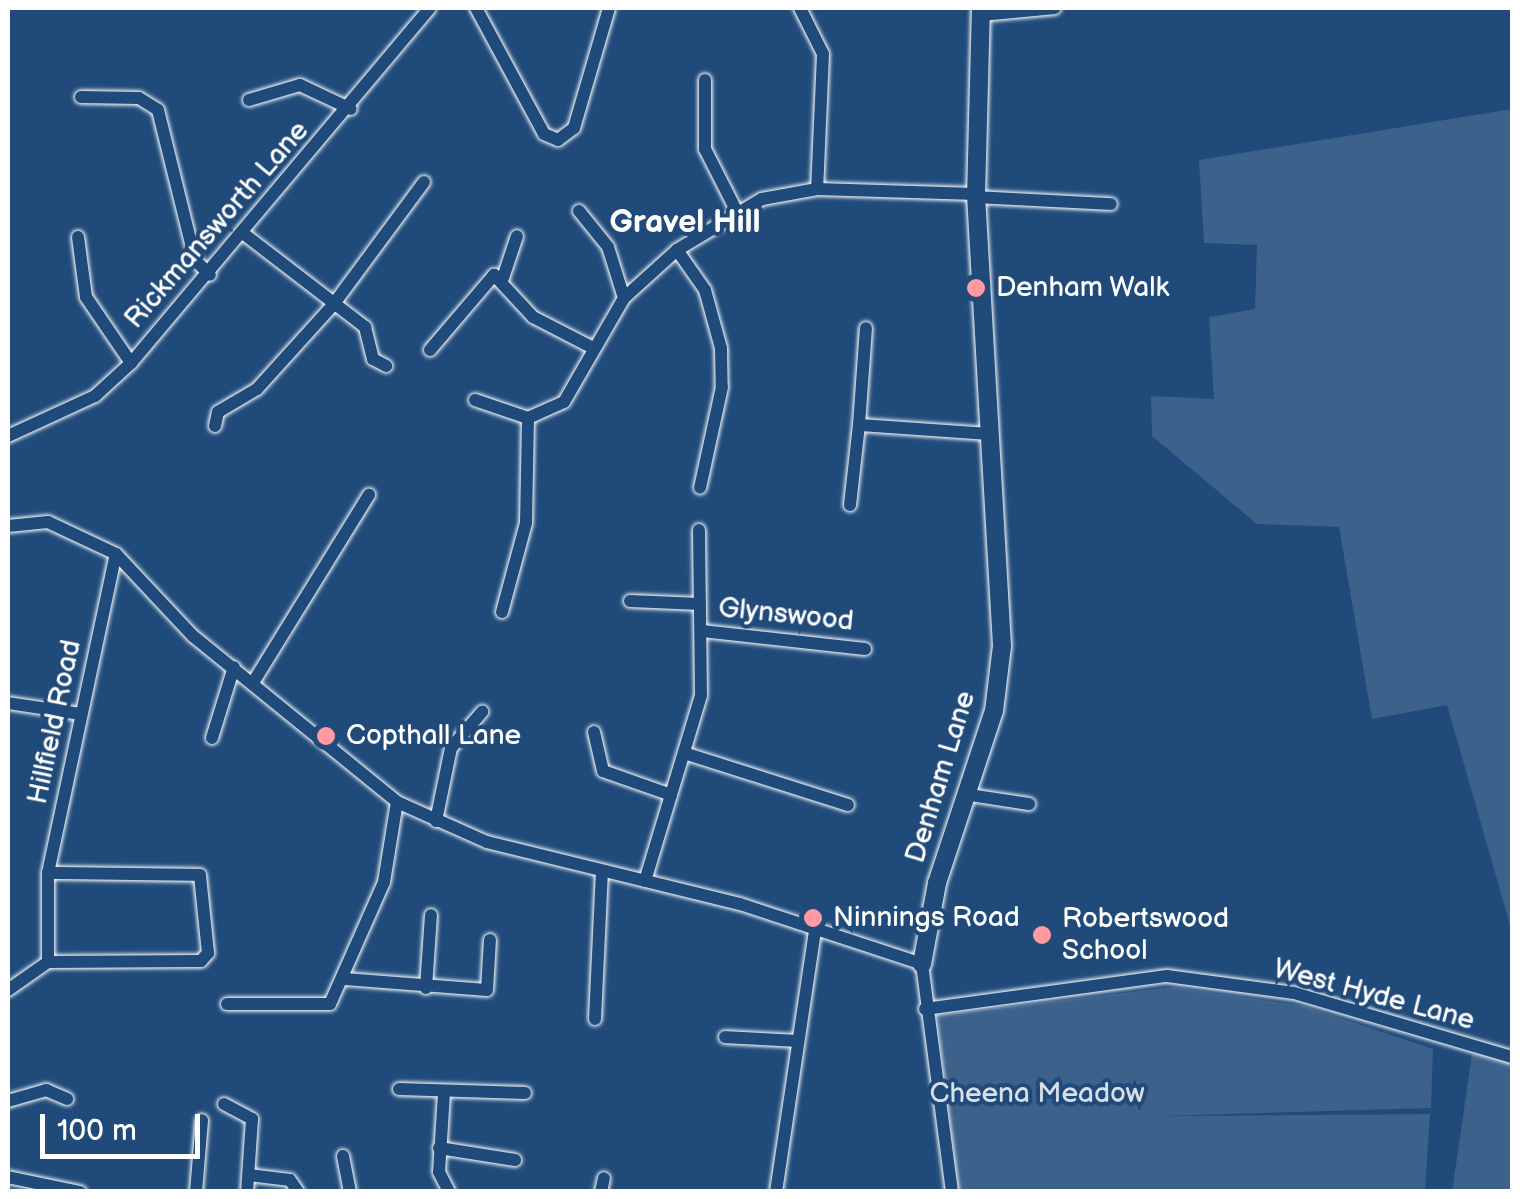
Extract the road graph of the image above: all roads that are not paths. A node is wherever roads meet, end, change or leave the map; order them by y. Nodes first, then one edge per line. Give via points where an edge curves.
1 (430, 8) edge
2 (476, 8) edge
3 (608, 8) edge
4 (800, 8) edge
5 (1055, 8) edge
6 (981, 11) edge
7 (705, 80) dead end
8 (81, 97) dead end
9 (249, 100) dead end
10 (350, 109) junction
11 (424, 182) dead end
12 (817, 189) junction
13 (976, 195) junction
14 (1112, 204) dead end
15 (579, 211) dead end
16 (737, 212) junction
17 (244, 234) junction
18 (517, 236) dead end
19 (78, 237) dead end
20 (677, 250) junction
21 (210, 276) junction
22 (503, 278) junction
23 (624, 298) junction
24 (333, 305) junction
25 (866, 328) dead end
26 (593, 348) junction
27 (430, 350) dead end
28 (130, 363) junction
29 (386, 366) dead end
30 (475, 400) dead end
31 (528, 418) junction
32 (859, 425) junction
33 (216, 426) dead end
34 (987, 434) junction
35 (8, 436) edge
36 (700, 488) dead end
37 (369, 495) dead end
38 (850, 505) dead end
39 (8, 526) edge
40 (699, 530) dead end
41 (116, 554) junction
42 (630, 601) dead end
43 (700, 604) junction
44 (502, 612) dead end
45 (702, 631) junction
46 (865, 649) dead end
47 (234, 667) junction
48 (254, 682) junction
49 (8, 702) edge
50 (482, 712) dead end
51 (81, 714) junction
52 (594, 732) dead end
53 (212, 738) dead end
54 (684, 753) junction
55 (671, 795) junction
56 (970, 795) junction
57 (397, 802) junction
58 (1029, 804) dead end
59 (848, 805) dead end
60 (436, 820) junction
61 (48, 873) junction
62 (602, 873) junction
63 (645, 881) junction
64 (431, 914) dead end
65 (815, 931) junction
66 (490, 940) dead end
67 (48, 962) junction
68 (922, 964) junction
69 (345, 979) junction
70 (426, 988) junction
71 (8, 990) edge
72 (227, 1004) dead end
73 (926, 1009) junction
74 (595, 1019) dead end
75 (725, 1037) dead end
76 (797, 1042) junction
77 (1512, 1057) edge
78 (398, 1089) dead end
79 (444, 1092) junction
80 (524, 1093) dead end
81 (66, 1098) dead end
82 (8, 1101) edge
83 (224, 1104) dead end
84 (202, 1120) dead end
85 (439, 1148) junction
86 (344, 1156) dead end
87 (516, 1160) dead end
88 (249, 1174) junction
89 (8, 1178) edge
90 (80, 1192) edge
91 (196, 1192) edge
92 (248, 1192) edge
93 (298, 1192) edge
94 (350, 1192) edge
95 (449, 1192) edge
96 (776, 1192) edge
97 (952, 1192) edge

1 - 10 street, Rickmansworth Lane via 391,45
2 - 3 street via 544,134 558,140 574,128
4 - 12 street via 823,54
5 - 6 street
6 - 13 street, Denham Lane
7 - 16 street via 705,149
8 - 21 street via 139,98 158,110 194,260
9 - 10 street via 300,85
10 - 17 street, Rickmansworth Lane
11 - 24 street
12 - 13 street
12 - 16 street
13 - 14 street
13 - 34 street, Denham Lane
15 - 23 street via 608,246
16 - 20 street
17 - 21 street, Rickmansworth Lane
17 - 24 street
18 - 22 street
19 - 28 street via 86,298
20 - 23 street
20 - 36 street via 705,290 721,348 722,387
21 - 28 street, Rickmansworth Lane
22 - 26 street via 534,318
22 - 27 street via 485,278
23 - 26 street
24 - 29 street via 365,327 373,359
24 - 33 street via 257,389 218,412
25 - 32 street
26 - 31 street via 564,402
28 - 35 street, Rickmansworth Lane via 95,396 64,399
30 - 31 street
31 - 44 street via 526,523
32 - 34 street
32 - 38 street
34 - 56 street, Denham Lane via 1002,646
37 - 48 street
39 - 41 street via 48,522
40 - 43 street
41 - 47 street
41 - 51 street, Hillfield Road
42 - 43 street
43 - 45 street
45 - 46 street, Glynswood
45 - 54 street via 702,695
47 - 48 street
47 - 53 street
48 - 57 street
49 - 51 street
50 - 60 street via 450,748
51 - 61 street, Hillfield Road
52 - 55 street via 603,772
54 - 55 street
54 - 59 street
55 - 63 street
56 - 58 street
56 - 68 street, Denham Lane via 937,883
57 - 60 street
57 - 69 street via 384,882
60 - 62 street
61 - 67 street, Hillfield Road
61 - 67 street via 200,876 208,953 202,961
62 - 63 street
62 - 74 street
63 - 65 street
64 - 70 street
65 - 68 street
65 - 76 street
66 - 70 street via 488,994
67 - 71 street
68 - 73 street, Denham Lane
69 - 70 street
69 - 72 street via 321,1010
73 - 77 street, West Hyde Lane via 1167,976 1294,993
73 - 97 street, Denham Lane
75 - 76 street
76 - 96 street
78 - 79 street
79 - 80 street
79 - 85 street
81 - 82 street via 46,1090
83 - 88 street via 252,1118
84 - 91 street
85 - 87 street
85 - 95 street
86 - 94 street
88 - 92 street
88 - 93 street via 290,1180
89 - 90 street

